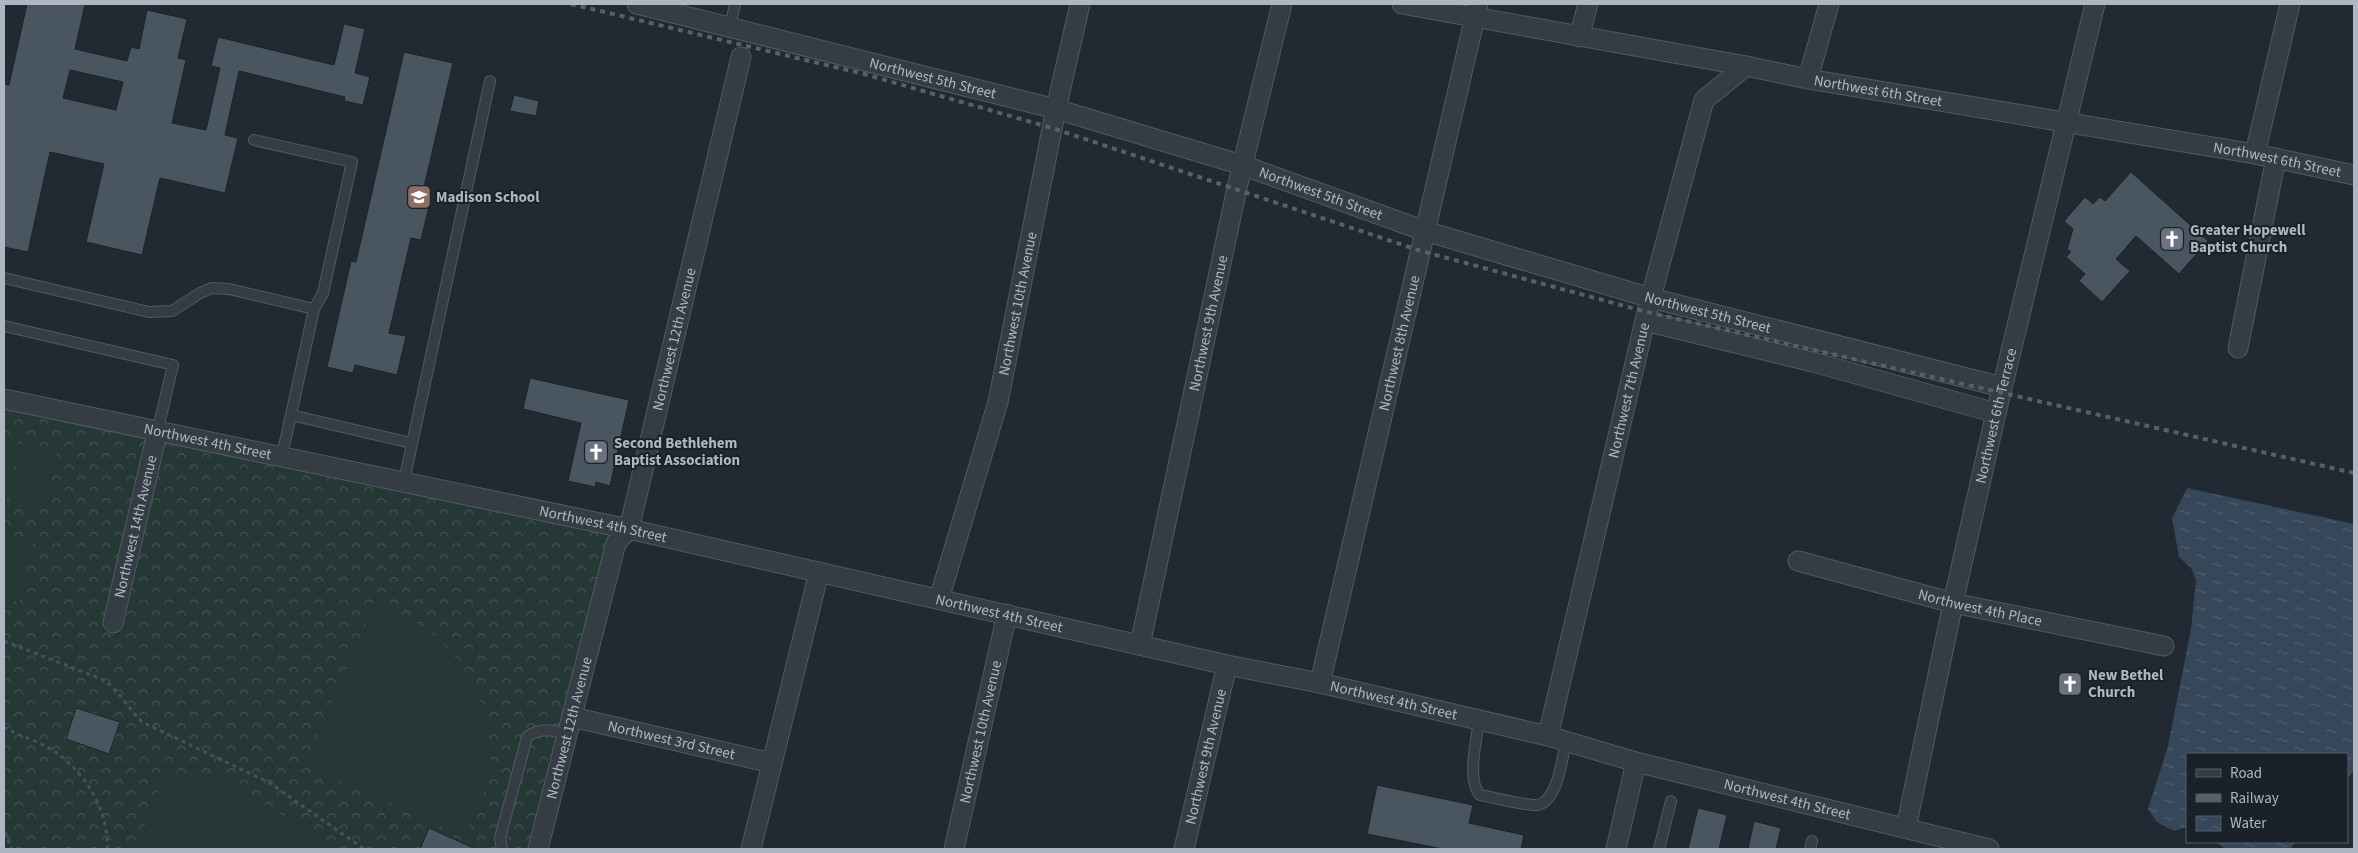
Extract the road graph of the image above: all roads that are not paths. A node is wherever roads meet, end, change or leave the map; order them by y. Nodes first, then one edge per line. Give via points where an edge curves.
1 (637, 4) edge
2 (735, 4) edge
3 (1080, 4) edge
4 (1282, 4) edge
5 (1402, 4) edge
6 (1588, 4) edge
7 (1829, 4) edge
8 (2095, 4) edge
9 (2290, 4) edge
10 (1476, 10) edge
11 (730, 27) junction
12 (1579, 37) junction
13 (741, 57) dead end
14 (1746, 66) junction
15 (1808, 79) junction
16 (490, 81) dead end
17 (1056, 109) junction
18 (2068, 122) junction
19 (254, 140) dead end
20 (2255, 154) junction
21 (2276, 158) junction
22 (1242, 165) junction
23 (2354, 175) edge
24 (1425, 230) junction
25 (4, 278) edge
26 (1651, 298) junction
27 (314, 309) junction
28 (1645, 321) junction
29 (4, 326) edge
30 (2238, 348) dead end
31 (2002, 386) junction
32 (4, 398) edge
33 (1996, 413) junction
34 (291, 415) junction
35 (158, 429) junction
36 (411, 443) junction
37 (282, 455) junction
38 (404, 482) junction
39 (629, 529) junction
40 (1798, 561) dead end
41 (819, 572) junction
42 (939, 599) junction
43 (1953, 603) junction
44 (1006, 614) junction
45 (113, 623) dead end
46 (1140, 645) junction
47 (2164, 646) dead end
48 (1227, 664) junction
49 (1320, 683) junction
50 (1479, 720) junction
51 (569, 725) junction
52 (1548, 736) junction
53 (1566, 741) junction
54 (1636, 762) junction
55 (772, 763) junction
56 (1671, 800) dead end
57 (1906, 828) junction
58 (502, 849) edge
59 (538, 849) edge
60 (751, 849) edge
61 (954, 849) edge
62 (1184, 849) edge
63 (1616, 849) edge
64 (1659, 849) edge
65 (1989, 849) edge

1 - 11 street, Northwest 5th Street
2 - 11 lane
3 - 17 street, Northwest 10th Avenue
4 - 22 street, Northwest 9th Avenue
5 - 10 street, Northwest 6th Street
6 - 12 street
7 - 15 street
8 - 18 street, Northwest 6th Terrace
9 - 20 street
10 - 12 street, Northwest 6th Street
10 - 24 street, Northwest 8th Avenue
11 - 17 street, Northwest 5th Street
12 - 14 street, Northwest 6th Street
13 - 39 street, Northwest 12th Avenue
14 - 15 street, Northwest 6th Street
14 - 26 street, Northwest 7th Avenue via 1704,100
15 - 18 street, Northwest 6th Street
16 - 36 lane
17 - 22 street, Northwest 5th Street
17 - 42 street, Northwest 10th Avenue via 998,402
18 - 20 street, Northwest 6th Street
18 - 31 street, Northwest 6th Terrace
19 - 27 lane via 352,162 324,293
20 - 21 street, Northwest 6th Street
21 - 23 street, Northwest 6th Street
21 - 30 street
22 - 24 street, Northwest 5th Street
22 - 46 street, Northwest 9th Avenue
24 - 26 street, Northwest 5th Street
24 - 49 street, Northwest 8th Avenue
25 - 27 lane via 149,312 172,311 212,288 229,288
26 - 28 street, Northwest 7th Avenue
26 - 31 street, Northwest 5th Street
27 - 34 lane
28 - 33 street, Northwest 5th Street via 1813,362
28 - 52 street, Northwest 7th Avenue
29 - 35 lane via 173,365
31 - 33 street, Northwest 6th Terrace
32 - 35 street, Northwest 4th Street
33 - 43 street, Northwest 6th Terrace
34 - 36 lane
34 - 37 lane
35 - 37 street, Northwest 4th Street
35 - 45 street, Northwest 14th Avenue
36 - 38 lane
37 - 38 street, Northwest 4th Street
38 - 39 street, Northwest 4th Street
39 - 41 street, Northwest 4th Street
39 - 51 street, Northwest 12th Avenue via 616,543
40 - 43 street, Northwest 4th Place
41 - 42 street, Northwest 4th Street
41 - 55 street
42 - 44 street, Northwest 4th Street
43 - 47 street, Northwest 4th Place
43 - 57 street, Northwest 6th Terrace
44 - 46 street, Northwest 4th Street
44 - 61 street, Northwest 10th Avenue
46 - 48 street, Northwest 4th Street
48 - 49 street, Northwest 4th Street
48 - 62 street, Northwest 9th Avenue
49 - 50 street, Northwest 4th Street
50 - 52 street, Northwest 4th Street
50 - 53 lane via 1472,778 1480,795 1537,805 1547,800 1554,791
51 - 55 street, Northwest 3rd Street
51 - 58 lane via 534,732 527,738 500,838
51 - 59 street, Northwest 12th Avenue
52 - 53 street, Northwest 4th Street
53 - 54 street, Northwest 4th Street
54 - 57 street, Northwest 4th Street
54 - 63 street
55 - 60 street
56 - 64 lane
57 - 65 street, Northwest 4th Street

